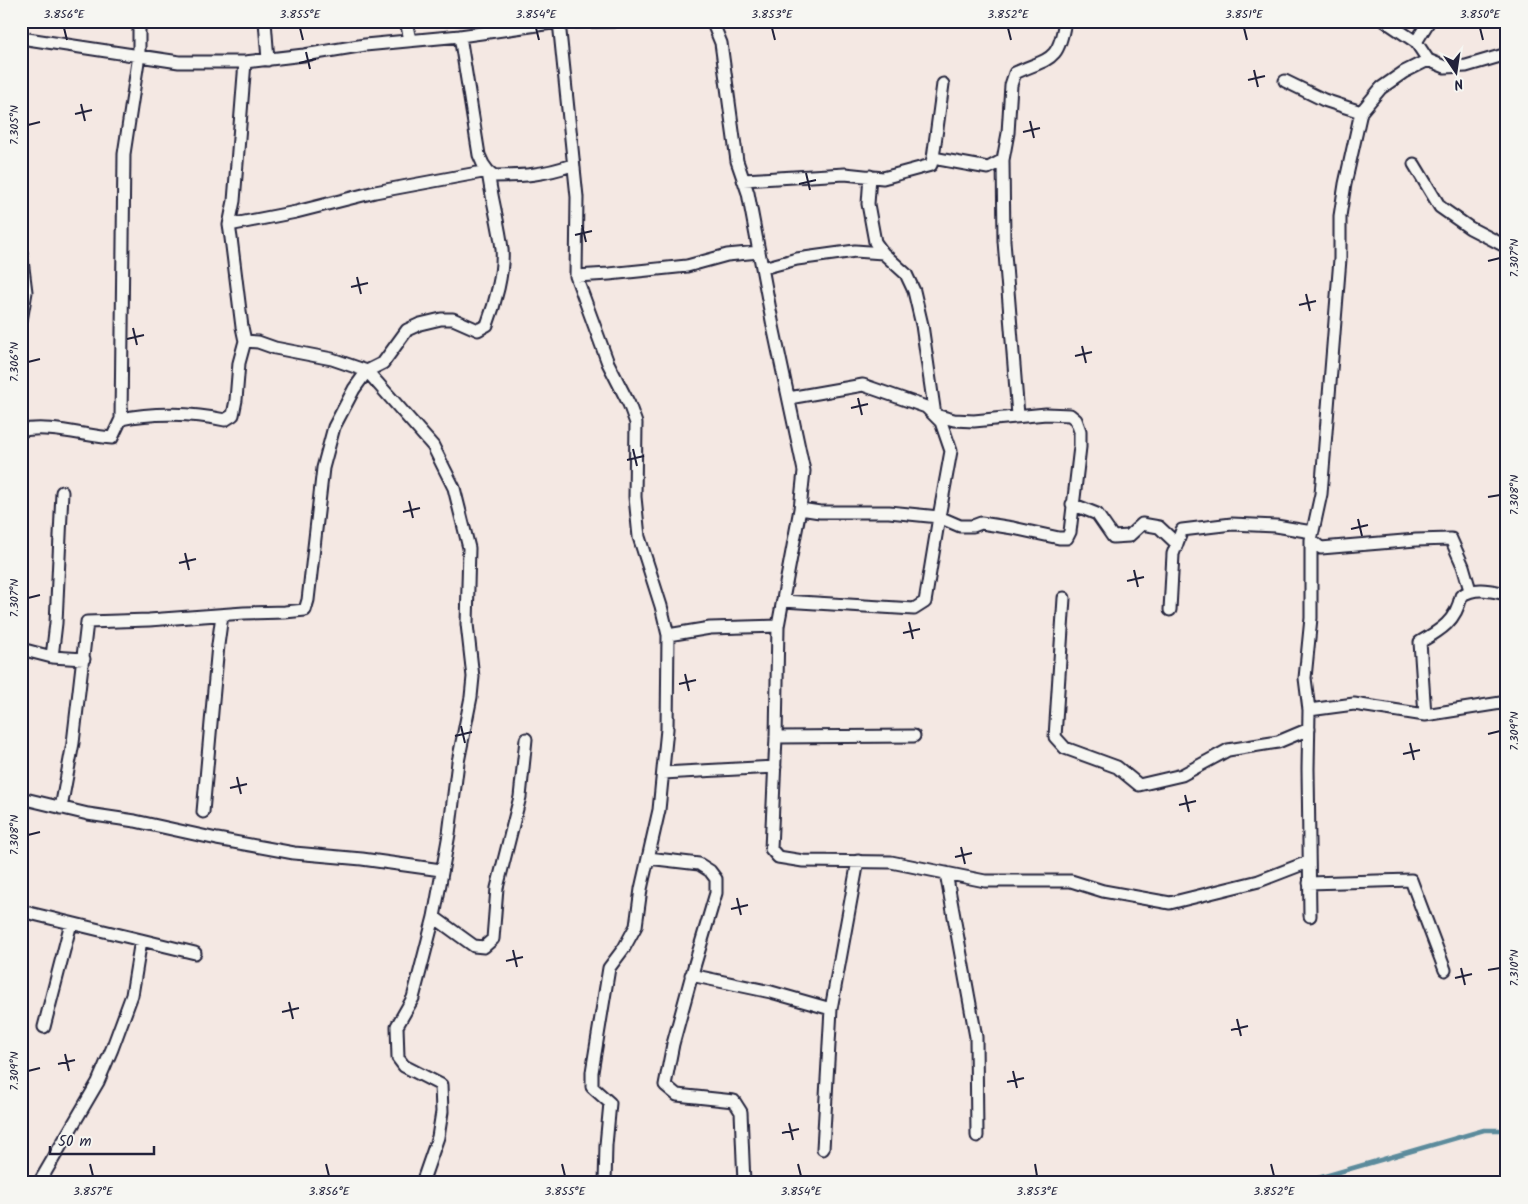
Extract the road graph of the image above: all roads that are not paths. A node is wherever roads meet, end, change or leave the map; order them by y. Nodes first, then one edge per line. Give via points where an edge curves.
1 (139, 21) edge
2 (264, 21) edge
3 (406, 21) edge
4 (614, 21) edge
5 (712, 21) edge
6 (1065, 21) edge
7 (1385, 21) edge
8 (1429, 21) edge
9 (559, 22) edge
10 (460, 36) junction
11 (21, 38) edge
12 (410, 40) junction
13 (1416, 42) junction
14 (1507, 54) edge
15 (139, 55) junction
16 (268, 60) junction
17 (1428, 60) junction
18 (245, 62) junction
19 (1285, 81) dead end
20 (943, 84) dead end
21 (1361, 112) junction
22 (933, 158) junction
23 (1003, 160) junction
24 (1414, 164) dead end
25 (572, 166) junction
26 (488, 171) junction
27 (870, 176) junction
28 (743, 180) junction
29 (228, 226) junction
30 (1507, 247) edge
31 (21, 252) edge
32 (759, 252) junction
33 (883, 253) junction
34 (763, 268) junction
35 (576, 276) junction
36 (21, 321) edge
37 (245, 341) junction
38 (367, 371) junction
39 (789, 398) junction
40 (935, 415) junction
41 (1018, 415) junction
42 (121, 419) junction
43 (21, 431) edge
44 (62, 492) dead end
45 (1072, 504) junction
46 (800, 509) junction
47 (939, 516) junction
48 (1312, 536) junction
49 (1177, 544) junction
50 (1470, 590) junction
51 (1507, 594) edge
52 (1064, 598) dead end
53 (782, 601) junction
54 (1170, 610) dead end
55 (222, 615) junction
56 (778, 626) junction
57 (668, 635) junction
58 (21, 649) edge
59 (52, 657) junction
60 (84, 659) junction
61 (1507, 702) edge
62 (1309, 710) junction
63 (1424, 715) junction
64 (1309, 729) junction
65 (914, 736) dead end
66 (776, 737) junction
67 (526, 739) dead end
68 (775, 767) junction
69 (663, 773) junction
70 (21, 798) edge
71 (61, 808) junction
72 (203, 812) dead end
73 (648, 858) junction
74 (858, 861) junction
75 (1308, 862) junction
76 (441, 870) junction
77 (946, 873) junction
78 (1309, 883) junction
79 (21, 911) edge
80 (1310, 916) dead end
81 (434, 917) junction
82 (71, 923) junction
83 (141, 940) junction
84 (195, 953) dead end
85 (1445, 970) dead end
86 (691, 975) junction
87 (831, 1009) junction
88 (44, 1027) dead end
89 (977, 1136) dead end
90 (823, 1150) dead end
91 (39, 1183) edge
92 (422, 1183) edge
93 (605, 1183) edge
94 (744, 1183) edge

1 - 15 street
2 - 16 street
3 - 12 street
4 - 9 street
5 - 28 street via 721,43 737,161
6 - 23 street via 1057,52 1049,59 1015,73
7 - 13 street
8 - 13 street
9 - 10 street
9 - 25 street
10 - 12 street
10 - 26 street via 480,155
11 - 15 street
12 - 16 street
13 - 17 street
14 - 17 street via 1466,66 1445,67
15 - 18 street via 179,62
15 - 42 street via 124,154
16 - 18 street
17 - 21 street via 1381,88
18 - 29 street via 234,201
19 - 21 street via 1324,100
20 - 22 street
21 - 48 street via 1340,216 1340,259 1321,494
22 - 23 street via 988,168
22 - 27 street via 931,165 883,178
23 - 41 street via 1004,241
24 - 30 street via 1440,207 1470,228
25 - 26 street via 530,176 494,176
25 - 35 street via 577,197
26 - 29 street via 375,192
26 - 38 street via 502,250 488,325 478,330 454,319 420,324 407,330 383,363
27 - 28 street via 845,174
27 - 33 street via 870,216 875,242
28 - 32 street
29 - 37 street
31 - 36 street via 26,292
32 - 34 street
32 - 35 street via 727,255 687,266
33 - 34 street via 855,251
33 - 40 street via 906,274 914,291
34 - 39 street
35 - 57 street via 608,363 636,424 635,497 639,537
37 - 38 street via 332,359
37 - 42 street via 233,415 225,420 202,415
38 - 55 street via 334,427 325,460 305,610
38 - 76 street via 433,446 454,488 469,548 467,624 473,677
39 - 40 street via 863,385 926,407
39 - 46 street via 804,471
40 - 41 street via 974,421
40 - 47 street via 941,422 951,451
41 - 45 street via 1070,415 1076,420 1080,447
42 - 43 street via 112,438 56,430
44 - 59 street
45 - 47 street via 1070,532 1066,538 981,523 960,526
45 - 49 street via 1097,514 1113,537 1129,536 1142,524 1159,527
46 - 47 street
46 - 53 street
47 - 53 street via 925,602 914,609
48 - 49 street via 1276,526 1232,524 1182,530
48 - 50 street via 1321,548 1451,539
48 - 62 street via 1312,618 1304,678
49 - 54 street via 1173,554
50 - 51 street
50 - 63 street via 1462,596 1458,609 1444,628 1420,642
52 - 64 street via 1055,737 1065,748 1117,767 1139,785 1182,775 1228,750 1278,742
53 - 56 street
55 - 60 street via 87,622
55 - 72 street
56 - 57 street via 710,628
56 - 66 street
57 - 69 street
58 - 59 street
59 - 60 street
60 - 71 street
61 - 63 street
62 - 63 street via 1354,704
62 - 64 street
64 - 75 street
65 - 66 street
66 - 68 street
67 - 81 street via 520,797 497,888 493,939 484,946 474,946
68 - 69 street
68 - 74 street via 771,849 778,857 803,861
69 - 73 street via 660,810
70 - 71 street
71 - 76 street via 294,853
73 - 86 street via 699,864 716,879 716,893
73 - 93 street via 636,926 609,968 592,1072 592,1087 610,1103
74 - 77 street via 891,862
74 - 87 street
75 - 77 street via 1259,882 1170,903 1103,891 1071,881 985,881
75 - 78 street
76 - 81 street
77 - 89 street via 976,1037
78 - 80 street
78 - 85 street via 1411,880
79 - 82 street
81 - 92 street via 413,998 397,1026 398,1058 404,1066 441,1085 442,1112 438,1137
82 - 83 street
82 - 88 street
83 - 84 street
83 - 91 street via 132,995 112,1049 98,1082
86 - 87 street
86 - 94 street via 665,1085 677,1095 734,1102 742,1112
87 - 90 street

